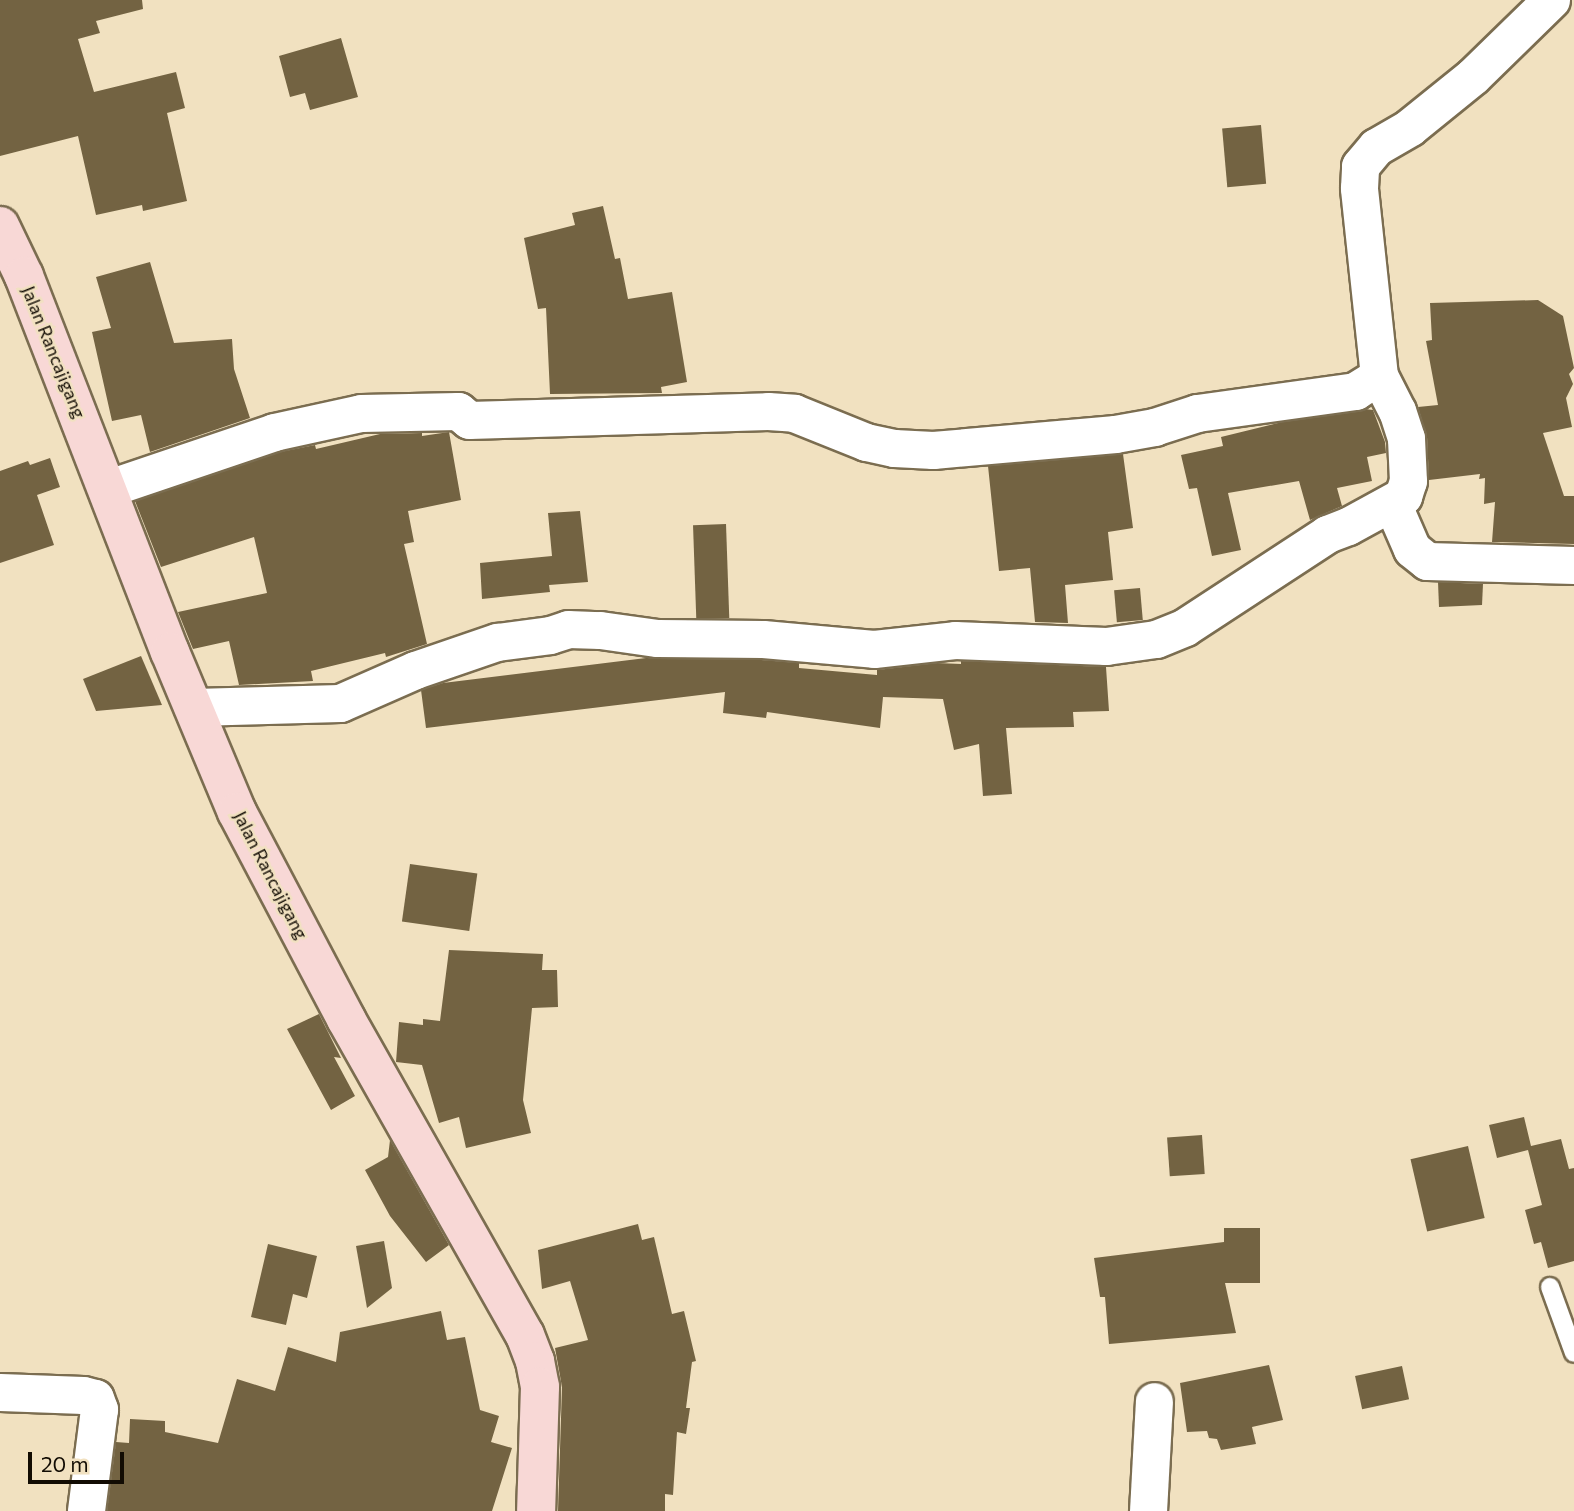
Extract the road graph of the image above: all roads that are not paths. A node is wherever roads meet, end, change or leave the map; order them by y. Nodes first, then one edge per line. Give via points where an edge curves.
1 (1551, 0) edge
2 (0, 226) edge
3 (1379, 376) junction
4 (109, 488) junction
5 (1392, 503) junction
6 (1574, 565) edge
7 (194, 707) junction
8 (1550, 1287) dead end
9 (1574, 1353) edge
10 (0, 1392) edge
11 (1154, 1401) dead end
12 (86, 1511) edge
13 (536, 1511) edge
14 (1148, 1511) edge

1 - 3 street via 1473,76 1410,127 1376,147 1360,166
2 - 4 main road, Jalan Rancajigang
3 - 4 street via 1354,390 1197,413 1115,434 933,450 866,442 794,413 768,411 470,419 458,411 361,413 274,432
3 - 5 street via 1400,420 1409,464 1407,489
4 - 7 main road, Jalan Rancajigang
5 - 6 street via 1412,549 1427,561
5 - 7 street via 1327,534 1185,627 1156,639 1106,646 955,640 874,649 568,629 497,642 415,670 340,703
7 - 13 main road, Jalan Rancajigang via 237,812 346,1019 525,1335 540,1387
8 - 9 lane
10 - 12 street via 95,1398 99,1409
11 - 14 street

